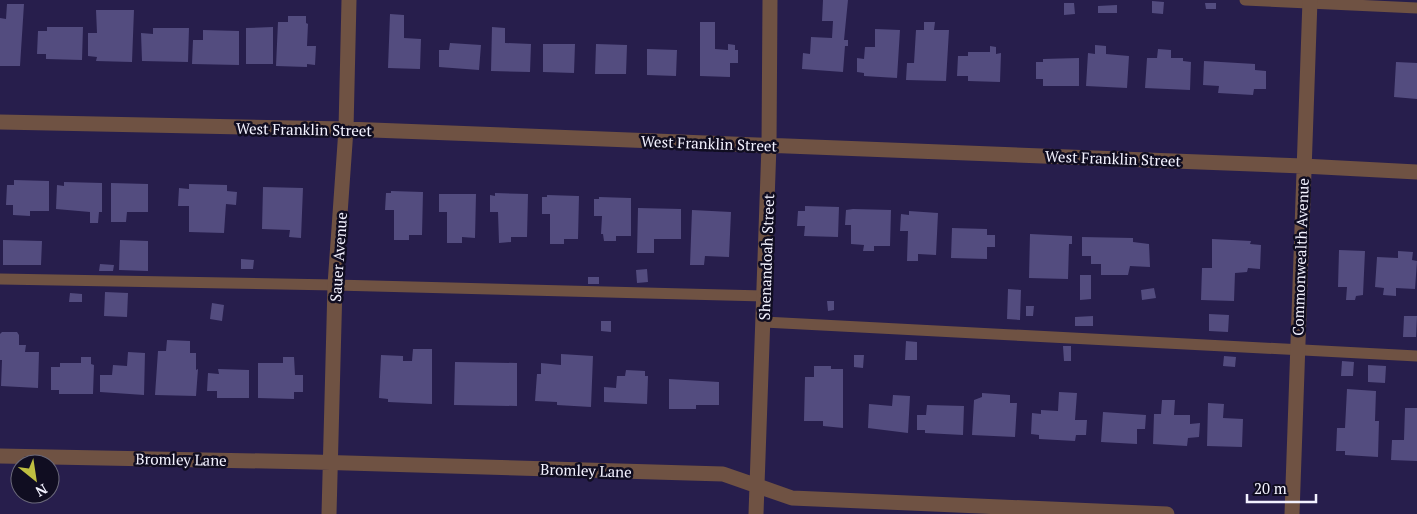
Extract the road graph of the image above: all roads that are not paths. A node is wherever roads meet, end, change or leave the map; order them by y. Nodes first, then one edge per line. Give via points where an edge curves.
1 (349, 0) edge
2 (770, 0) edge
3 (1245, 0) edge
4 (1310, 2) edge
5 (1417, 8) edge
6 (0, 122) edge
7 (346, 129) junction
8 (769, 145) junction
9 (1303, 166) junction
10 (1417, 172) edge
11 (0, 279) edge
12 (335, 285) junction
13 (764, 296) junction
14 (764, 322) junction
15 (1298, 351) junction
16 (1417, 356) edge
17 (0, 456) edge
18 (332, 462) junction
19 (756, 484) junction
20 (329, 514) edge
21 (756, 514) edge
22 (1168, 514) edge
23 (1292, 514) edge

1 - 7 street, Sauer Avenue
2 - 8 street, Shenandoah Street
3 - 4 lane
4 - 5 lane
4 - 9 street, Commonwealth Avenue
6 - 7 street, West Franklin Street
7 - 8 street, West Franklin Street
7 - 12 street, Sauer Avenue
8 - 9 street, West Franklin Street
8 - 13 street, Shenandoah Street
9 - 10 street, West Franklin Street
9 - 15 street, Commonwealth Avenue
11 - 12 lane
12 - 13 lane
12 - 18 street, Sauer Avenue
13 - 14 street, Shenandoah Street
14 - 15 lane
14 - 19 street, Shenandoah Street
15 - 16 lane
15 - 23 street, Commonwealth Avenue
17 - 18 street, Bromley Lane
18 - 19 street, Bromley Lane via 723,474
18 - 20 street, Sauer Avenue
19 - 21 street, Shenandoah Street
19 - 22 street, Bromley Lane via 792,498

